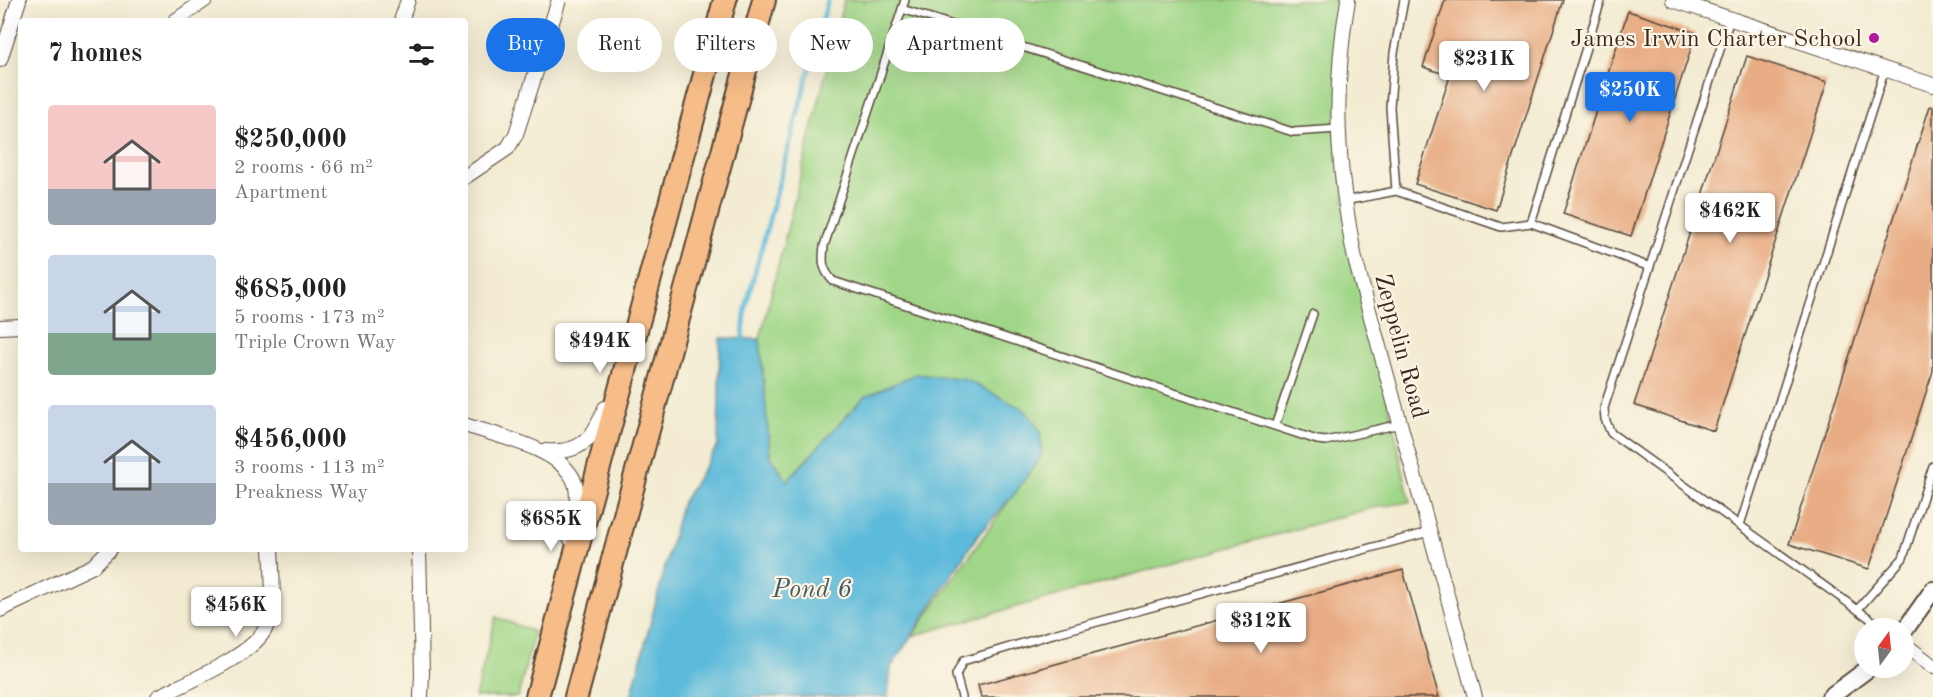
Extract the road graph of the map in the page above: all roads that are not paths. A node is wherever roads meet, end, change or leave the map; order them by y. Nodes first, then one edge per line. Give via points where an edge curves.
1 (19, 0) edge
2 (205, 0) edge
3 (408, 0) edge
4 (559, 0) edge
5 (725, 0) edge
6 (764, 0) edge
7 (905, 0) edge
8 (1348, 0) edge
9 (1404, 0) edge
10 (1601, 0) edge
11 (1673, 0) edge
12 (902, 9) junction
13 (179, 18) edge
14 (402, 18) edge
15 (1730, 19) junction
16 (0, 60) edge
17 (1885, 69) junction
18 (1933, 85) edge
19 (1338, 129) junction
20 (468, 175) edge
21 (1396, 191) junction
22 (1344, 201) junction
23 (1531, 223) junction
24 (1650, 267) junction
25 (647, 290) junction
26 (1312, 314) dead end
27 (18, 326) edge
28 (0, 327) edge
29 (1400, 424) junction
30 (468, 426) edge
31 (1275, 426) junction
32 (543, 451) junction
33 (1933, 466) edge
34 (1740, 525) junction
35 (1430, 532) junction
36 (107, 552) edge
37 (272, 552) edge
38 (419, 552) edge
39 (1933, 590) edge
40 (1858, 609) junction
41 (0, 610) edge
42 (1870, 618) edge
43 (1913, 618) edge
44 (1914, 652) edge
45 (548, 655) junction
46 (1933, 666) edge
47 (1856, 678) edge
48 (158, 697) edge
49 (421, 697) edge
50 (537, 697) edge
51 (576, 697) edge
52 (962, 697) edge
53 (1475, 697) edge
54 (1830, 697) edge

1 - 16 street
2 - 13 street
3 - 14 street
4 - 20 street via 516,134 508,148
5 - 25 highway
6 - 51 highway
7 - 12 lane
8 - 19 street, Zeppelin Road via 1339,70
9 - 21 lane via 1394,53 1390,107
10 - 23 lane
11 - 15 street
12 - 19 lane via 1293,132
12 - 31 lane via 824,246 824,272 833,281
15 - 17 street
15 - 24 lane
17 - 18 street
17 - 34 lane
19 - 22 street, Zeppelin Road
21 - 22 lane
21 - 23 lane via 1501,227
22 - 29 street, Zeppelin Road via 1355,259
23 - 24 lane
24 - 34 lane via 1605,408 1605,419 1611,432
25 - 32 street via 598,427 576,448
25 - 45 highway
26 - 31 lane
27 - 28 street
29 - 31 lane via 1326,441
29 - 35 street, Zeppelin Road
30 - 32 street
32 - 45 street via 570,473 577,498
33 - 40 lane via 1903,558
34 - 40 lane
35 - 52 lane via 963,661 956,675
35 - 53 street, Zeppelin Road
36 - 41 street via 93,566
37 - 48 street via 272,596 265,630 242,653
38 - 49 street
39 - 43 street
40 - 42 lane
44 - 46 street
45 - 50 highway
47 - 54 street

